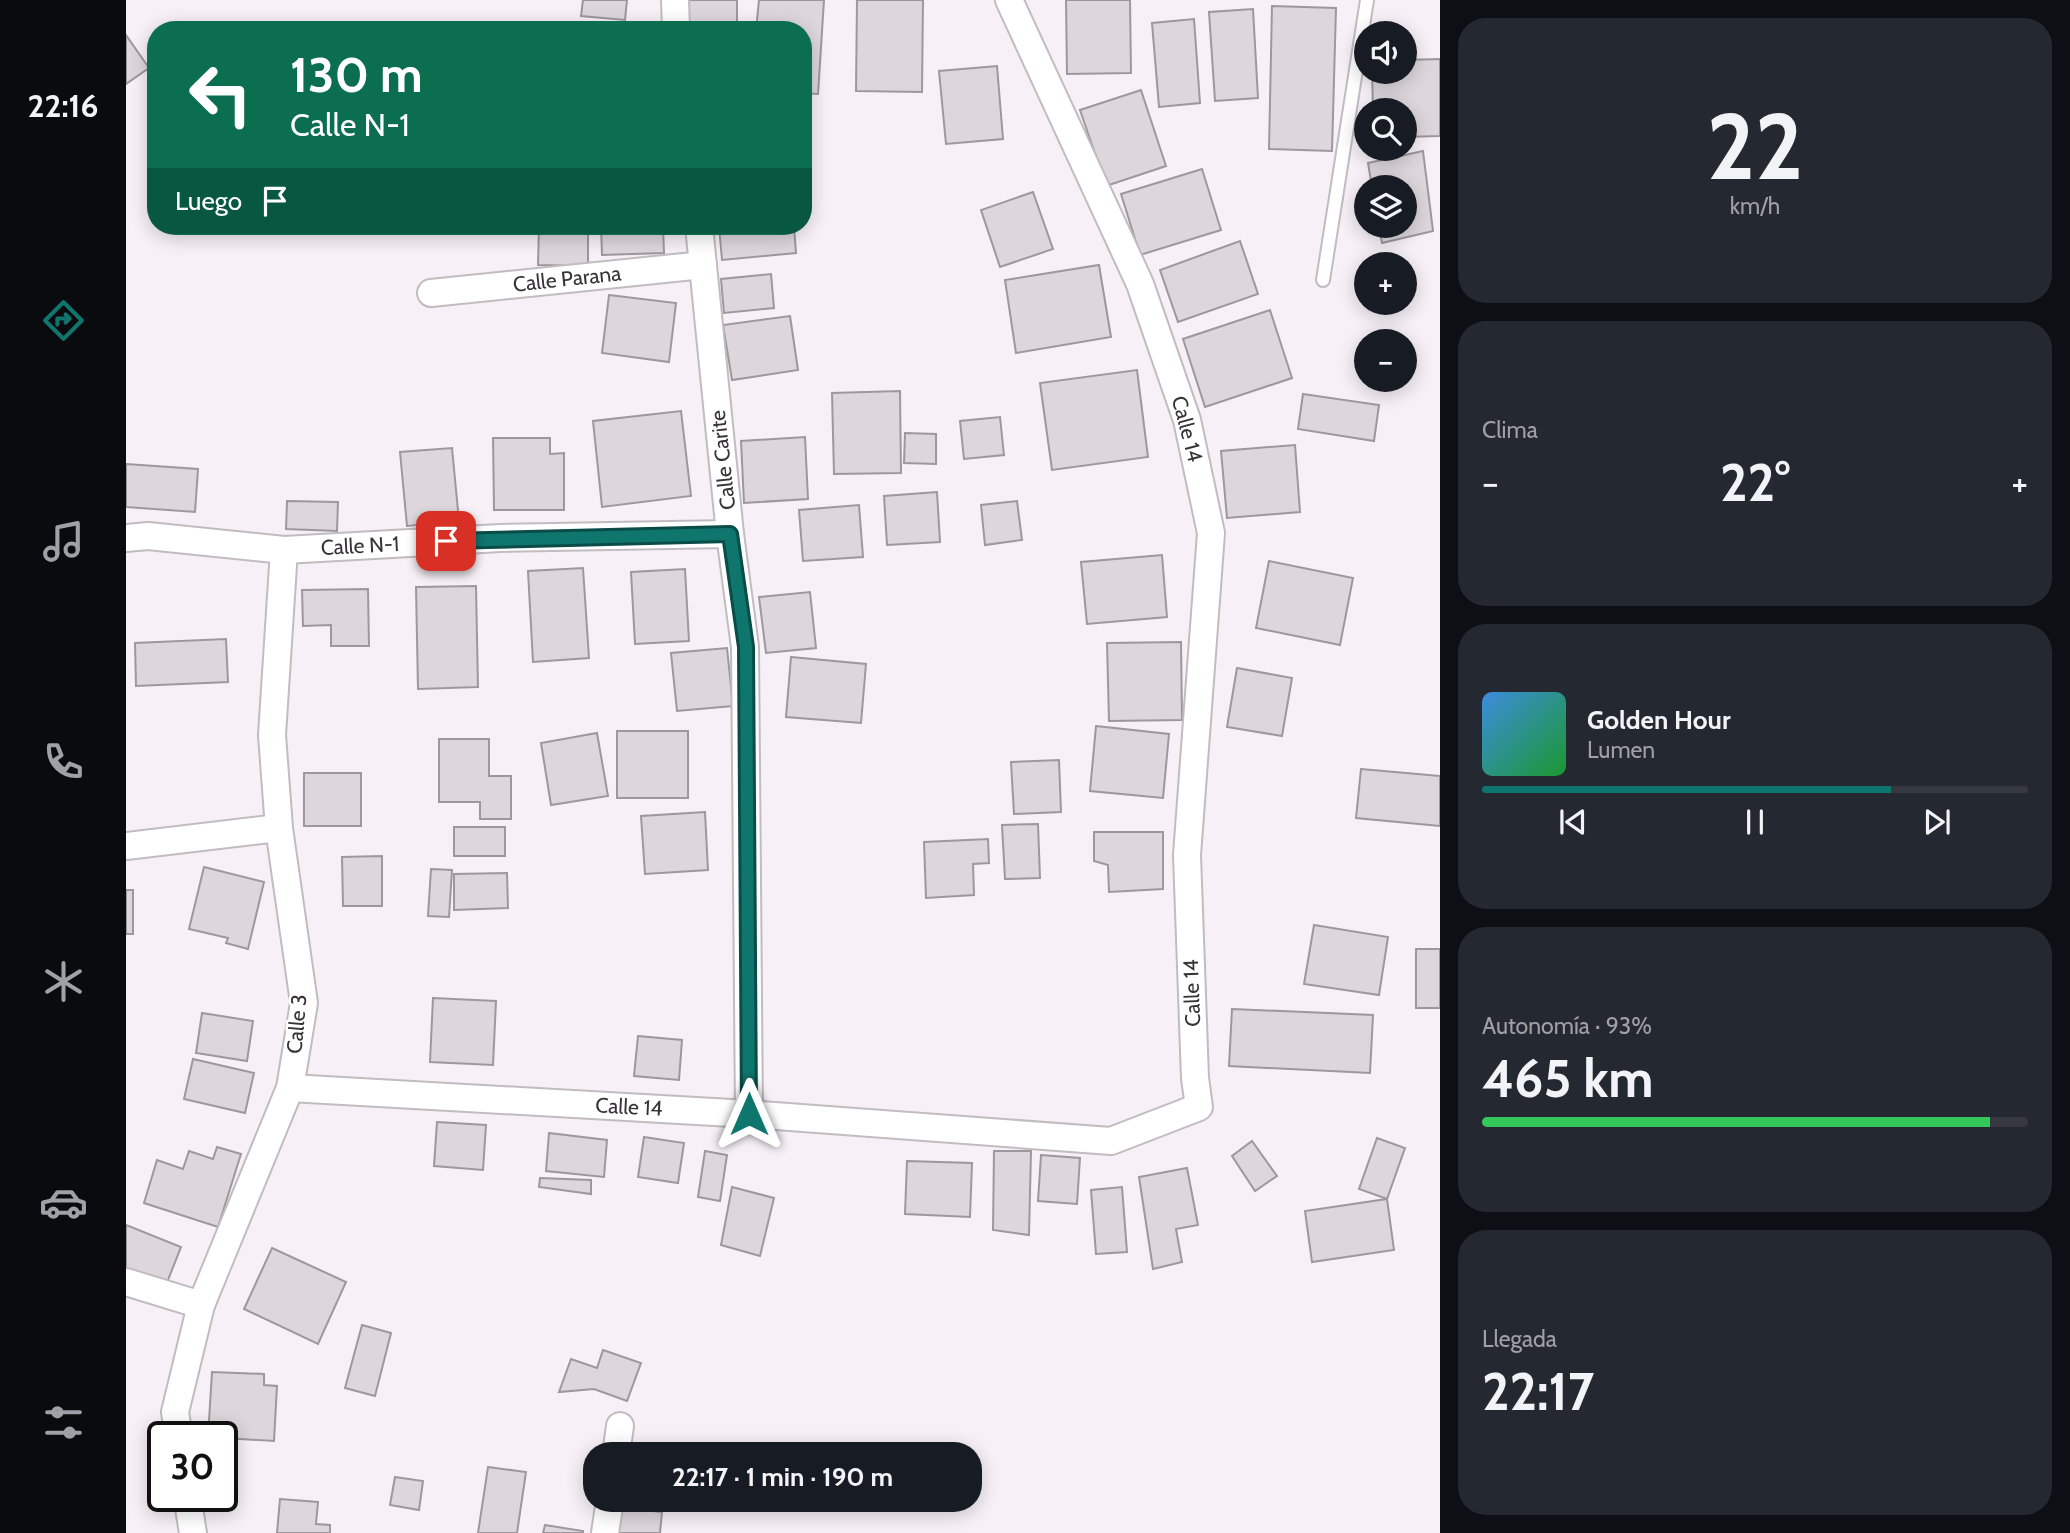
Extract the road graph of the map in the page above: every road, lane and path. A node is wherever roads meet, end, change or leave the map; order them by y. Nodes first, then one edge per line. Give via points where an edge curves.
1 (675, 0) edge
2 (1009, 0) edge
3 (1367, 0) edge
4 (676, 21) edge
5 (700, 235) edge
6 (703, 265) junction
7 (1323, 280) dead end
8 (431, 293) dead end
9 (730, 534) junction
10 (126, 538) edge
11 (285, 550) junction
12 (279, 828) junction
13 (126, 846) edge
14 (290, 1088) junction
15 (749, 1114) junction
16 (126, 1282) edge
17 (201, 1305) junction
18 (176, 1421) edge
19 (620, 1426) dead end
20 (618, 1442) edge
21 (190, 1512) edge
22 (608, 1512) edge
23 (193, 1533) edge
24 (605, 1533) edge

1 - 4 street
2 - 15 street, Calle 14 via 1140,284 1187,420 1211,533 1187,855 1199,1107 1111,1141
3 - 7 lane
5 - 6 street, Calle Carite
6 - 8 street, Calle Parana
6 - 9 street, Calle Carite
9 - 11 street, Calle N-1 via 500,538
9 - 15 street, Calle Carite via 746,647
10 - 11 street via 148,536
11 - 12 street, Calle 3 via 272,735
12 - 13 street
12 - 14 street, Calle 3 via 303,1003
14 - 15 street, Calle 14
14 - 17 street, Calle 3
16 - 17 street
17 - 18 street, Calle 3
19 - 20 street
21 - 23 street
22 - 24 street

